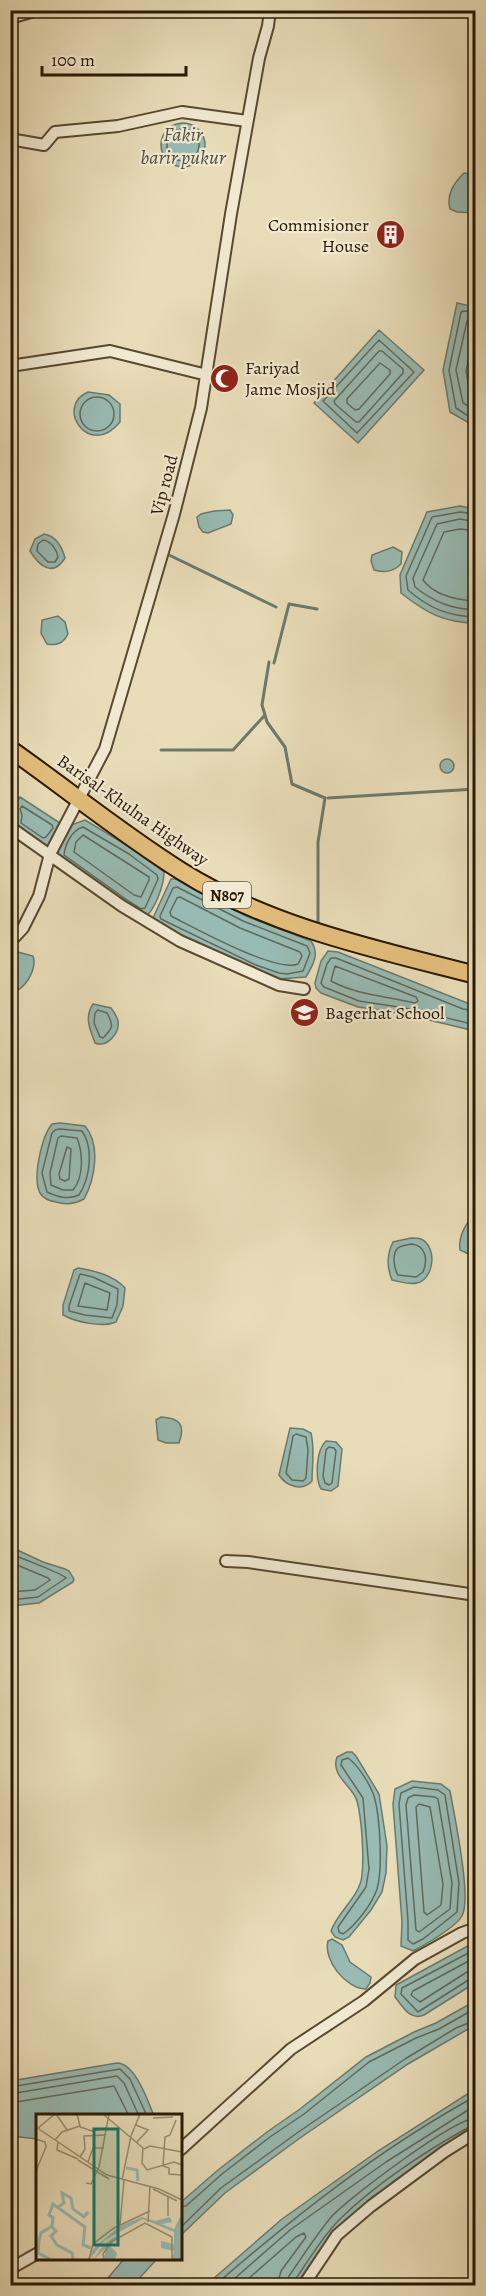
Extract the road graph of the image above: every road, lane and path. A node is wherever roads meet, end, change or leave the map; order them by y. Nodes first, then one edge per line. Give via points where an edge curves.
1 (38, 10) edge
2 (270, 10) edge
3 (10, 18) edge
4 (247, 121) junction
5 (10, 139) edge
6 (10, 366) edge
7 (207, 375) junction
8 (10, 749) edge
9 (80, 799) junction
10 (10, 827) edge
11 (50, 854) junction
12 (10, 942) edge
13 (476, 975) edge
14 (304, 989) dead end
15 (226, 1561) dead end
16 (476, 1595) edge
17 (476, 1928) edge
18 (476, 2132) edge
19 (182, 2148) edge
20 (36, 2254) edge
21 (10, 2269) edge
22 (303, 2286) edge

1 - 3 street
2 - 4 street, Vip road
4 - 5 street via 182,112 117,126 55,132 44,145
4 - 7 street, Vip road
6 - 7 street via 110,351
7 - 9 street, Vip road via 174,514 118,708 105,749
8 - 9 highway, Barisal-Khulna Highway / N807
9 - 11 street, Vip road
9 - 13 highway, Barisal-Khulna Highway / N807 via 181,872 260,912 350,943
10 - 11 street
11 - 12 street, Vip road via 39,896 23,928
11 - 14 street via 122,906 180,941 279,985
15 - 16 street
17 - 19 street via 415,1959 364,2001 291,2049
18 - 22 street via 371,2206 337,2235
20 - 21 street

